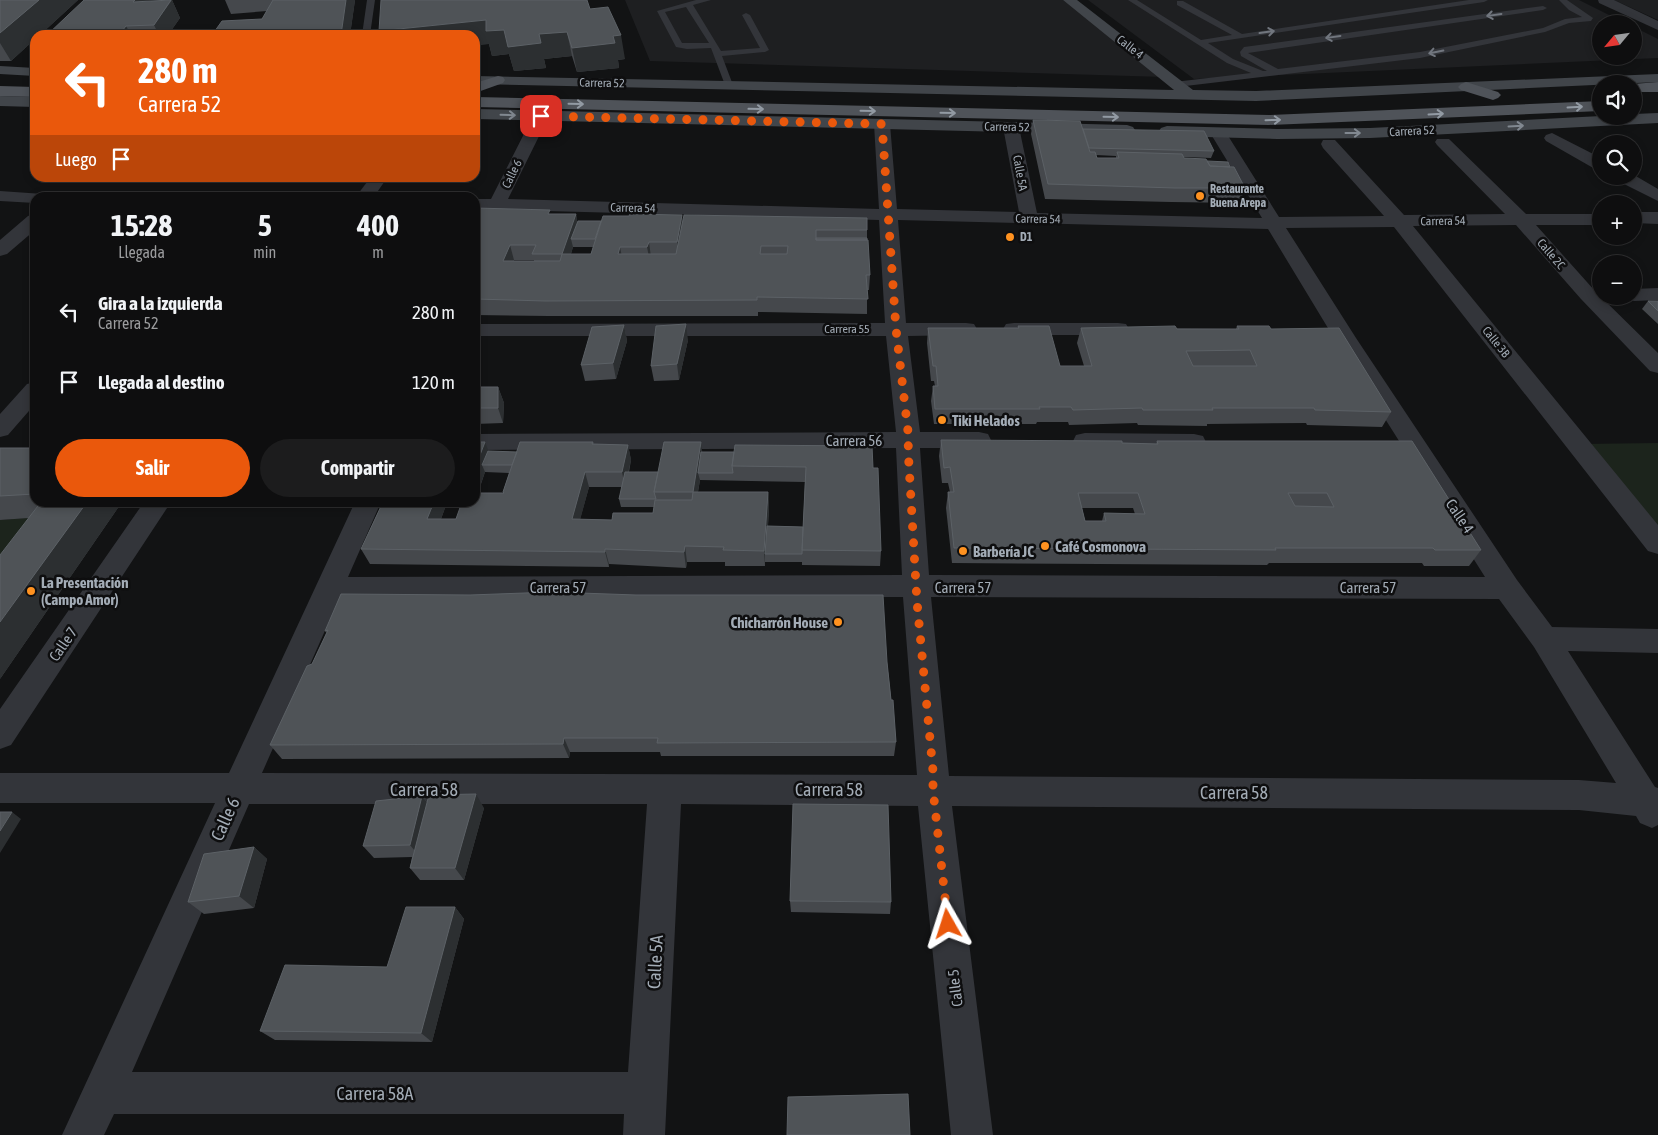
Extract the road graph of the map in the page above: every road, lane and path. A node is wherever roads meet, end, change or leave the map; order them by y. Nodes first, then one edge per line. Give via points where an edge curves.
1 (371, 0) edge
2 (707, 0) edge
3 (1069, 0) edge
4 (1132, 0) edge
5 (1484, 0) edge
6 (1563, 0) edge
7 (1604, 0) edge
8 (686, 2) edge
9 (1527, 2) dead end
10 (1180, 3) dead end
11 (1543, 8) junction
12 (1551, 12) dead end
13 (746, 15) dead end
14 (1560, 16) dead end
15 (1568, 21) junction
16 (1658, 26) edge
17 (187, 27) dead end
18 (184, 30) edge
19 (367, 30) edge
20 (1240, 36) junction
21 (1201, 42) junction
22 (714, 45) junction
23 (718, 54) junction
24 (1230, 61) junction
25 (0, 70) edge
26 (1276, 72) junction
27 (30, 73) edge
28 (30, 74) edge
29 (1264, 74) junction
30 (1658, 78) edge
31 (0, 79) edge
32 (1225, 79) junction
33 (480, 80) edge
34 (498, 80) junction
35 (1177, 84) junction
36 (729, 85) junction
37 (480, 86) edge
38 (1466, 87) junction
39 (1658, 87) edge
40 (480, 88) edge
41 (1642, 88) edge
42 (1592, 90) edge
43 (0, 91) edge
44 (30, 92) edge
45 (1190, 95) junction
46 (1493, 95) junction
47 (0, 101) edge
48 (30, 102) edge
49 (480, 102) edge
50 (1658, 103) edge
51 (1592, 106) edge
52 (686, 107) junction
53 (1642, 110) edge
54 (1490, 111) junction
55 (1642, 113) edge
56 (480, 114) edge
57 (1642, 115) edge
58 (541, 116) junction
59 (1592, 117) edge
60 (1658, 118) edge
61 (734, 120) junction
62 (882, 124) junction
63 (1011, 127) junction
64 (1485, 127) junction
65 (1658, 128) edge
66 (1217, 131) junction
67 (1552, 138) dead end
68 (1442, 142) dead end
69 (1329, 144) dead end
70 (1592, 160) edge
71 (1638, 185) edge
72 (0, 196) edge
73 (1658, 196) edge
74 (30, 198) edge
75 (480, 204) edge
76 (497, 204) junction
77 (888, 215) junction
78 (1642, 218) edge
79 (1658, 218) edge
80 (1029, 219) junction
81 (1592, 219) edge
82 (1522, 220) junction
83 (1400, 222) junction
84 (1274, 223) junction
85 (30, 224) edge
86 (0, 250) edge
87 (1592, 293) edge
88 (1658, 294) edge
89 (1642, 295) edge
90 (1603, 305) edge
91 (896, 329) junction
92 (1143, 329) edge
93 (480, 330) edge
94 (1658, 366) edge
95 (30, 395) edge
96 (0, 429) edge
97 (909, 440) junction
98 (1003, 440) edge
99 (1062, 441) edge
100 (480, 442) edge
101 (1221, 442) edge
102 (155, 507) edge
103 (366, 507) edge
104 (1658, 544) edge
105 (917, 587) junction
106 (329, 588) junction
107 (1507, 588) junction
108 (1544, 640) junction
109 (1658, 641) edge
110 (0, 736) edge
111 (0, 788) edge
112 (239, 788) junction
113 (666, 790) junction
114 (933, 790) junction
115 (1653, 808) edge
116 (103, 1093) junction
117 (647, 1093) junction
118 (83, 1135) edge
119 (644, 1135) edge
120 (972, 1135) edge

1 - 19 lane
2 - 8 lane
3 - 35 street, Calle 4
4 - 21 lane
20 -> 5 lane
6 - 15 lane via 1588,18
7 - 16 street
8 - 22 lane
8 - 22 lane via 661,11 679,45
9 - 11 lane
10 - 20 lane
11 - 12 lane
11 -> 26 lane via 1247,49 1244,52
13 - 23 lane via 765,50
14 - 15 lane
15 -> 26 lane via 1545,30 1420,55
17 - 18 lane
20 - 21 lane
21 - 24 lane
22 - 23 lane
23 - 36 lane
24 - 29 lane
24 - 32 lane via 1234,71
25 - 27 street
26 - 29 lane
28 - 31 main road
29 - 32 lane
30 - 38 street, Carrera 52
32 - 35 lane
33 - 34 street, Carrera 52
34 - 36 street, Carrera 52
34 - 37 main road
35 - 45 street, Calle 4
36 - 45 street, Carrera 52
38 - 45 street, Carrera 52 via 1256,96
38 - 46 main road
39 - 41 main road
40 - 46 main road, Carrera 52 via 1196,104
42 - 46 main road, Carrera 52
43 - 44 main road
47 - 48 street
49 -> 52 main road, Carrera 52
50 - 53 main road, Carrera 52
54 -> 51 main road, Carrera 52
52 -> 54 main road, Carrera 52 via 1269,120
52 - 61 main road
54 - 64 main road
55 - 60 street, Carrera 52
56 -> 58 street, Carrera 52
57 - 65 street
58 - 61 street, Carrera 52
58 - 76 street, Calle 6
64 -> 59 street, Carrera 52
61 - 62 street, Carrera 52
62 - 63 street, Carrera 52
62 - 77 street, Calle 5
63 - 66 street, Carrera 52
63 - 80 street, Calle 5A
66 -> 64 street, Carrera 52 via 1370,133
66 - 84 street, Calle 4
67 - 70 street
68 - 82 street, Calle 2C
69 - 83 street, Calle 3B
71 - 73 street
72 - 74 street
75 - 76 street, Carrera 54
76 - 77 street, Carrera 54
77 - 80 street, Carrera 54
77 - 91 street, Calle 5
78 - 79 street
80 - 84 street, Carrera 54
81 - 82 street, Carrera 54
82 - 83 street, Carrera 54
82 - 87 street, Calle 2C
83 - 84 street, Carrera 54
83 - 104 street, Calle 3B
84 - 107 street, Calle 4 via 1330,329 1401,443
85 - 86 street
88 - 89 street
90 - 94 street, Calle 2C
91 - 92 street, Carrera 55
91 - 93 street, Carrera 55
91 - 97 street, Calle 5
95 - 96 street
97 - 98 street, Carrera 56
97 - 100 street, Carrera 56
97 - 105 street, Calle 5
99 - 101 street
102 - 110 street, Calle 7
103 - 106 street, Calle 6
105 - 106 street, Carrera 57
105 - 107 street, Carrera 57
105 - 114 street, Calle 5
106 - 112 street, Calle 6
107 - 108 street, Calle 4
108 - 109 street
108 - 115 street, Calle 4
111 - 112 street, Carrera 58
112 - 113 street, Carrera 58
112 - 116 street, Calle 6
113 - 114 street, Carrera 58
113 - 117 street, Calle 5A
114 - 115 street, Carrera 58 via 1579,794
114 - 120 street, Calle 5
116 - 117 street, Carrera 58A
116 - 118 street, Calle 6
117 - 119 street, Calle 5A

